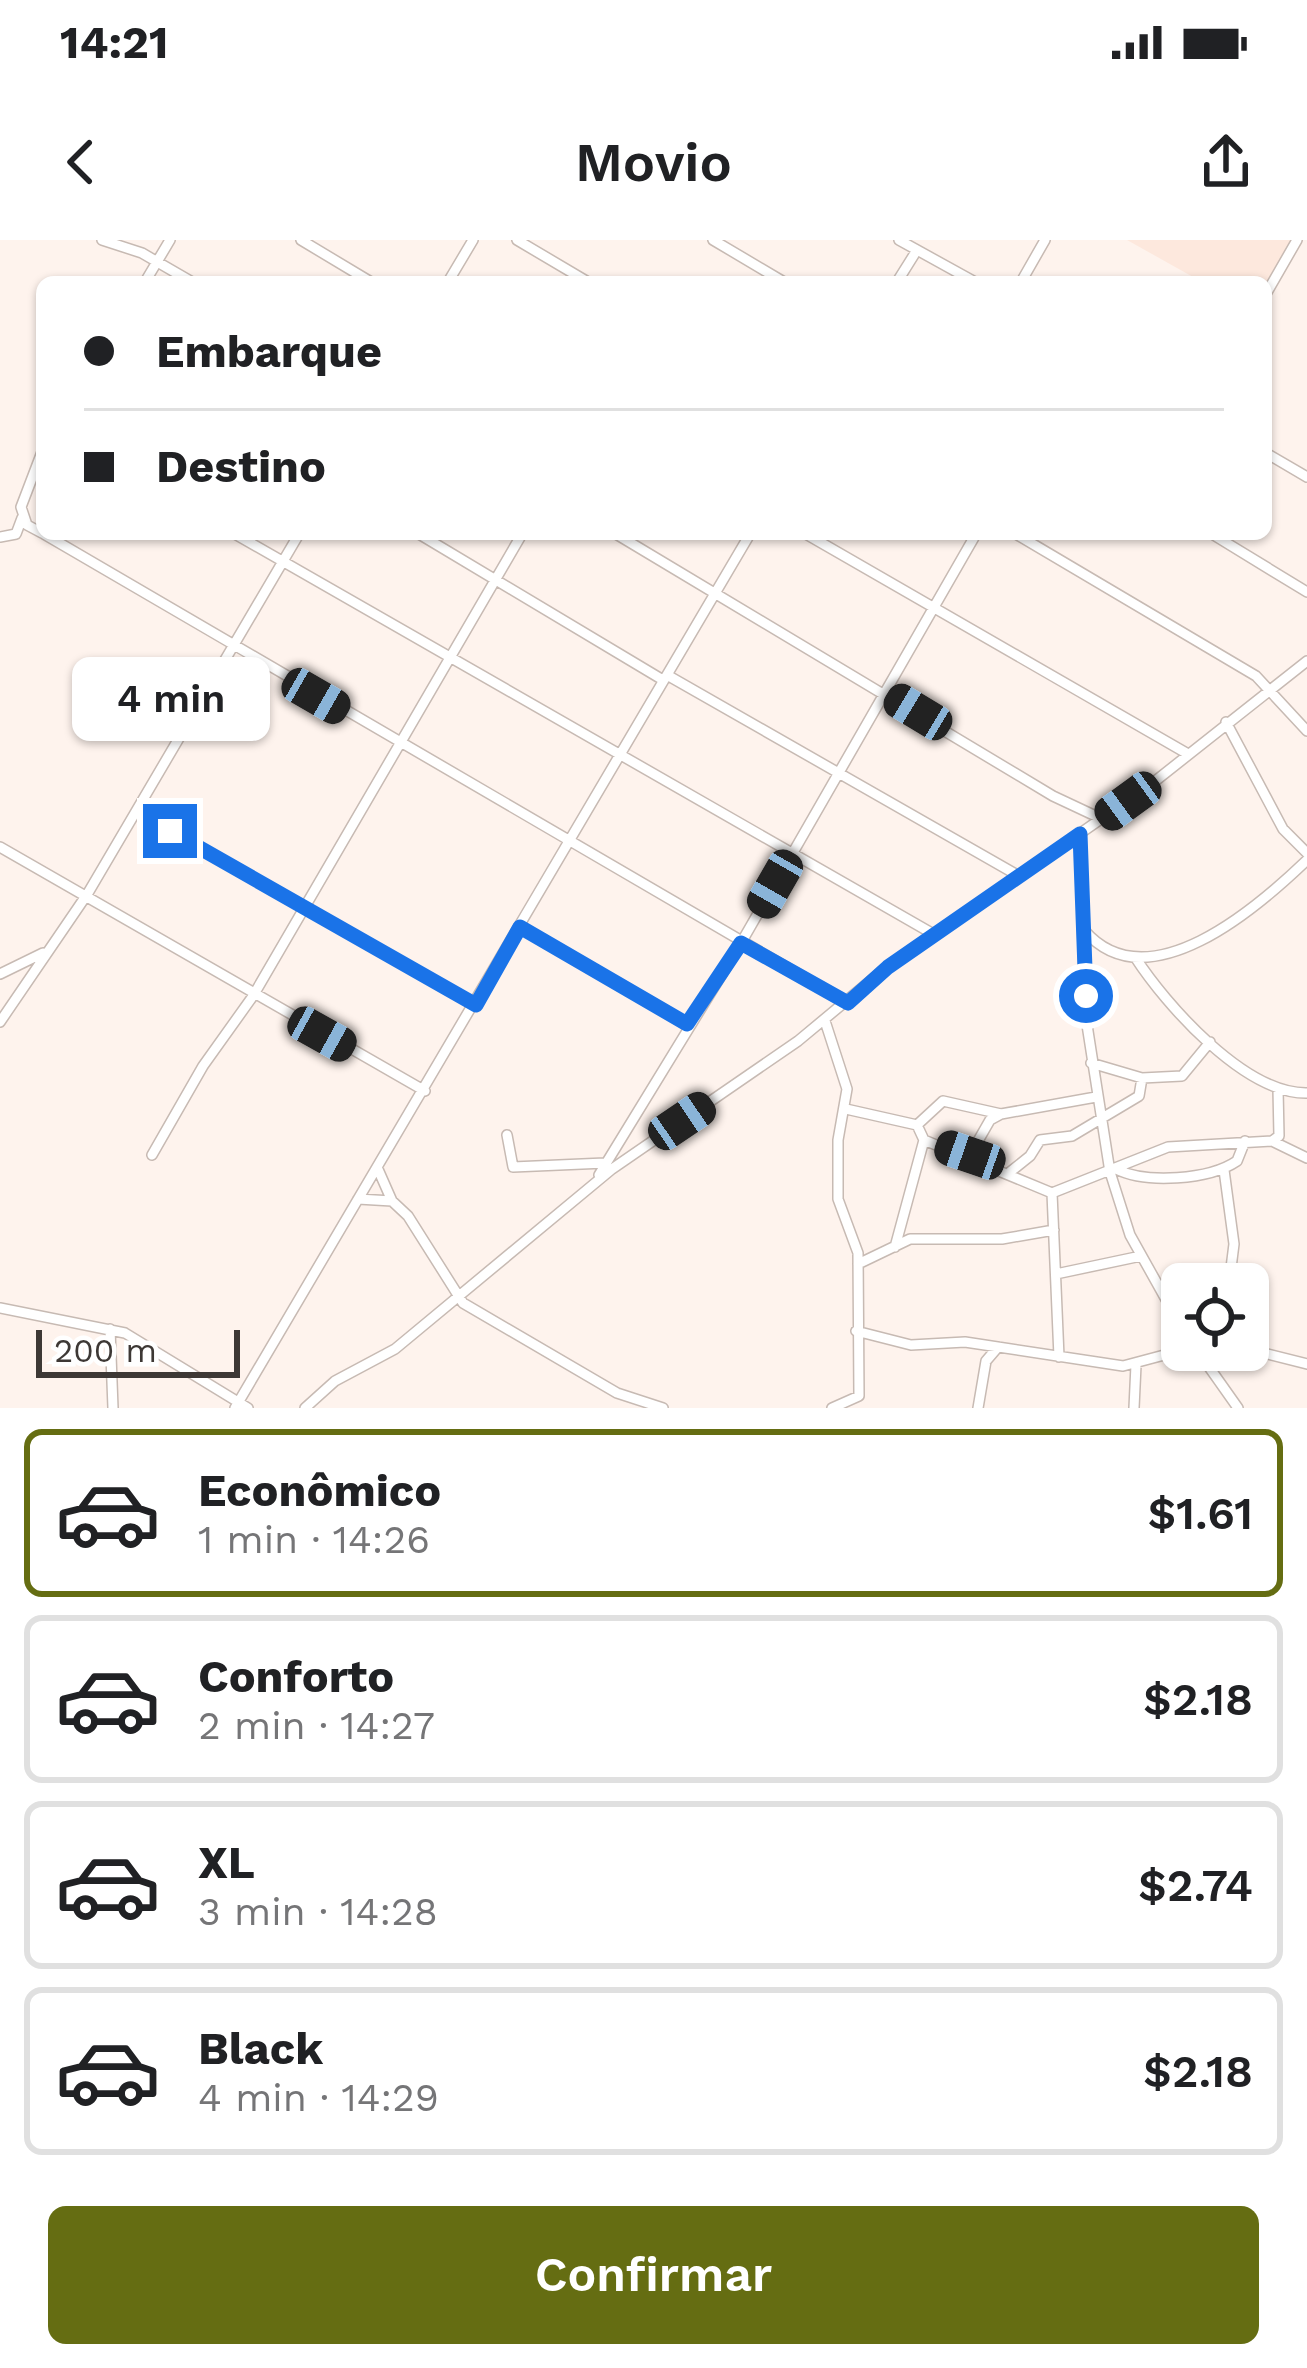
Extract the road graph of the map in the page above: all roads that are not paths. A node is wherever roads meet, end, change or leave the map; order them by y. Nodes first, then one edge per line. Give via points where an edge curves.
1 (102, 240) edge
2 (170, 240) edge
3 (302, 240) edge
4 (473, 240) edge
5 (518, 240) edge
6 (713, 240) edge
7 (899, 240) edge
8 (1045, 240) edge
9 (1297, 240) edge
10 (917, 250) junction
11 (158, 261) junction
12 (149, 276) edge
13 (182, 276) edge
14 (361, 276) edge
15 (452, 276) edge
16 (579, 276) edge
17 (774, 276) edge
18 (901, 276) edge
19 (964, 276) edge
20 (1024, 276) edge
21 (1272, 284) edge
22 (1272, 457) edge
23 (36, 468) edge
24 (1307, 477) edge
25 (22, 518) junction
26 (36, 529) edge
27 (0, 537) edge
28 (53, 540) edge
29 (246, 540) edge
30 (294, 540) edge
31 (429, 540) edge
32 (518, 540) edge
33 (626, 540) edge
34 (747, 540) edge
35 (816, 540) edge
36 (973, 540) edge
37 (1026, 540) edge
38 (1222, 540) edge
39 (282, 560) junction
40 (495, 580) junction
41 (1307, 592) edge
42 (717, 593) junction
43 (934, 608) junction
44 (233, 648) junction
45 (447, 659) junction
46 (1307, 661) edge
47 (665, 677) junction
48 (1271, 687) junction
49 (884, 692) junction
50 (1226, 722) junction
51 (1307, 730) edge
52 (399, 744) junction
53 (1188, 754) junction
54 (618, 757) junction
55 (839, 773) junction
56 (136, 812) junction
57 (1102, 820) junction
58 (1080, 834) junction
59 (569, 842) junction
60 (0, 847) edge
61 (792, 855) junction
62 (1307, 857) edge
63 (1019, 876) junction
64 (88, 893) junction
65 (304, 907) junction
66 (520, 927) junction
67 (1084, 930) junction
68 (935, 935) junction
69 (741, 943) junction
70 (43, 953) junction
71 (1135, 957) junction
72 (0, 974) edge
73 (253, 996) junction
74 (848, 1003) junction
75 (476, 1005) junction
76 (0, 1022) edge
77 (825, 1022) junction
78 (687, 1024) junction
79 (1210, 1042) junction
80 (1091, 1063) junction
81 (1107, 1069) junction
82 (1142, 1078) junction
83 (1278, 1089) junction
84 (425, 1091) junction
85 (1095, 1092) junction
86 (1307, 1093) edge
87 (846, 1109) junction
88 (1001, 1114) junction
89 (1101, 1122) junction
90 (917, 1125) junction
91 (507, 1136) dead end
92 (924, 1140) junction
93 (1245, 1141) junction
94 (1273, 1141) junction
95 (152, 1155) dead end
96 (970, 1155) junction
97 (1307, 1158) edge
98 (605, 1163) junction
99 (377, 1167) junction
100 (1113, 1170) junction
101 (1224, 1170) junction
102 (1010, 1172) junction
103 (595, 1183) junction
104 (1052, 1192) junction
105 (358, 1199) junction
106 (392, 1201) junction
107 (1054, 1231) junction
108 (896, 1246) junction
109 (1142, 1256) junction
110 (1232, 1263) edge
111 (858, 1264) junction
112 (1056, 1274) junction
113 (1161, 1290) edge
114 (457, 1294) junction
115 (0, 1308) edge
116 (110, 1329) junction
117 (856, 1331) junction
118 (998, 1347) junction
119 (1059, 1357) junction
120 (1161, 1357) edge
121 (1269, 1357) edge
122 (1307, 1364) edge
123 (1136, 1365) junction
124 (1212, 1371) edge
125 (240, 1406) edge
126 (113, 1408) edge
127 (305, 1408) edge
128 (663, 1408) edge
129 (832, 1408) edge
130 (978, 1408) edge
131 (1134, 1408) edge
132 (1238, 1408) edge

1 - 11 street
2 - 11 street
3 - 14 street
4 - 15 street
5 - 16 street
6 - 17 street
7 - 10 street
8 - 20 street
9 - 21 street
10 - 18 street
10 - 19 street
11 - 12 street
11 - 13 street
22 - 24 street
23 - 25 street
25 - 26 street
25 - 27 street via 16,534
28 - 44 street
29 - 39 street
30 - 39 street
31 - 40 street
32 - 40 street
33 - 42 street
34 - 42 street
35 - 43 street
36 - 43 street
37 - 48 street
38 - 41 street
39 - 44 street
39 - 45 street
40 - 45 street
40 - 47 street
42 - 47 street
42 - 49 street
43 - 49 street
43 - 53 street
44 - 52 street
44 - 56 street
45 - 52 street
45 - 54 street
46 - 48 street
47 - 54 street
47 - 55 street
48 - 50 street
48 - 51 street
49 - 55 street
49 - 57 street
50 - 53 street
50 - 62 street via 1283,829
52 - 59 street
52 - 65 street
53 - 57 street
54 - 59 street
54 - 61 street
55 - 61 street
55 - 63 street
56 - 64 street
56 - 65 street
57 - 58 street
58 - 63 street
58 - 67 street
59 - 66 street
59 - 69 street
60 - 64 street
61 - 68 street
61 - 69 street
62 - 71 street via 1238,923 1176,950
63 - 68 street
64 - 70 street
64 - 73 street
65 - 73 street
65 - 75 street
66 - 75 street
66 - 78 street
67 - 71 street via 1107,951
67 - 80 street
68 - 74 street
69 - 74 street
69 - 78 street
70 - 72 street
70 - 76 street
71 - 79 street
73 - 84 street
73 - 95 street
74 - 77 street
75 - 84 street
77 - 87 street via 847,1086
77 - 103 street
78 - 98 street
79 - 82 street via 1185,1076
79 - 83 street
80 - 81 street
80 - 85 street
81 - 82 street
81 - 85 street
82 - 89 street via 1139,1096
83 - 86 street
83 - 94 street
84 - 99 street
85 - 88 street
85 - 89 street
87 - 90 street
87 - 111 street via 838,1199
88 - 90 street via 943,1101
88 - 96 street
89 - 100 street
89 - 102 street via 1040,1140
90 - 92 street
91 - 98 street via 512,1167
92 - 96 street
92 - 108 street
93 - 94 street
93 - 100 street via 1168,1147
93 - 101 street via 1241,1157
94 - 97 street
96 - 102 street
98 - 103 street
99 - 105 street
99 - 106 street
100 - 101 street
100 - 104 street
100 - 109 street
101 - 110 street
102 - 104 street
103 - 114 street
104 - 107 street
105 - 106 street
105 - 125 street
106 - 114 street
107 - 108 street
107 - 112 street
108 - 111 street
109 - 112 street
109 - 113 street
111 - 117 street
112 - 119 street
114 - 127 street via 395,1349 335,1381
114 - 128 street via 496,1326 617,1393
115 - 116 street
116 - 125 street
116 - 126 street
117 - 118 street via 911,1345
117 - 129 street via 859,1396
118 - 119 street
118 - 130 street via 986,1360
119 - 123 street
120 - 123 street
121 - 122 street
123 - 131 street
124 - 132 street

